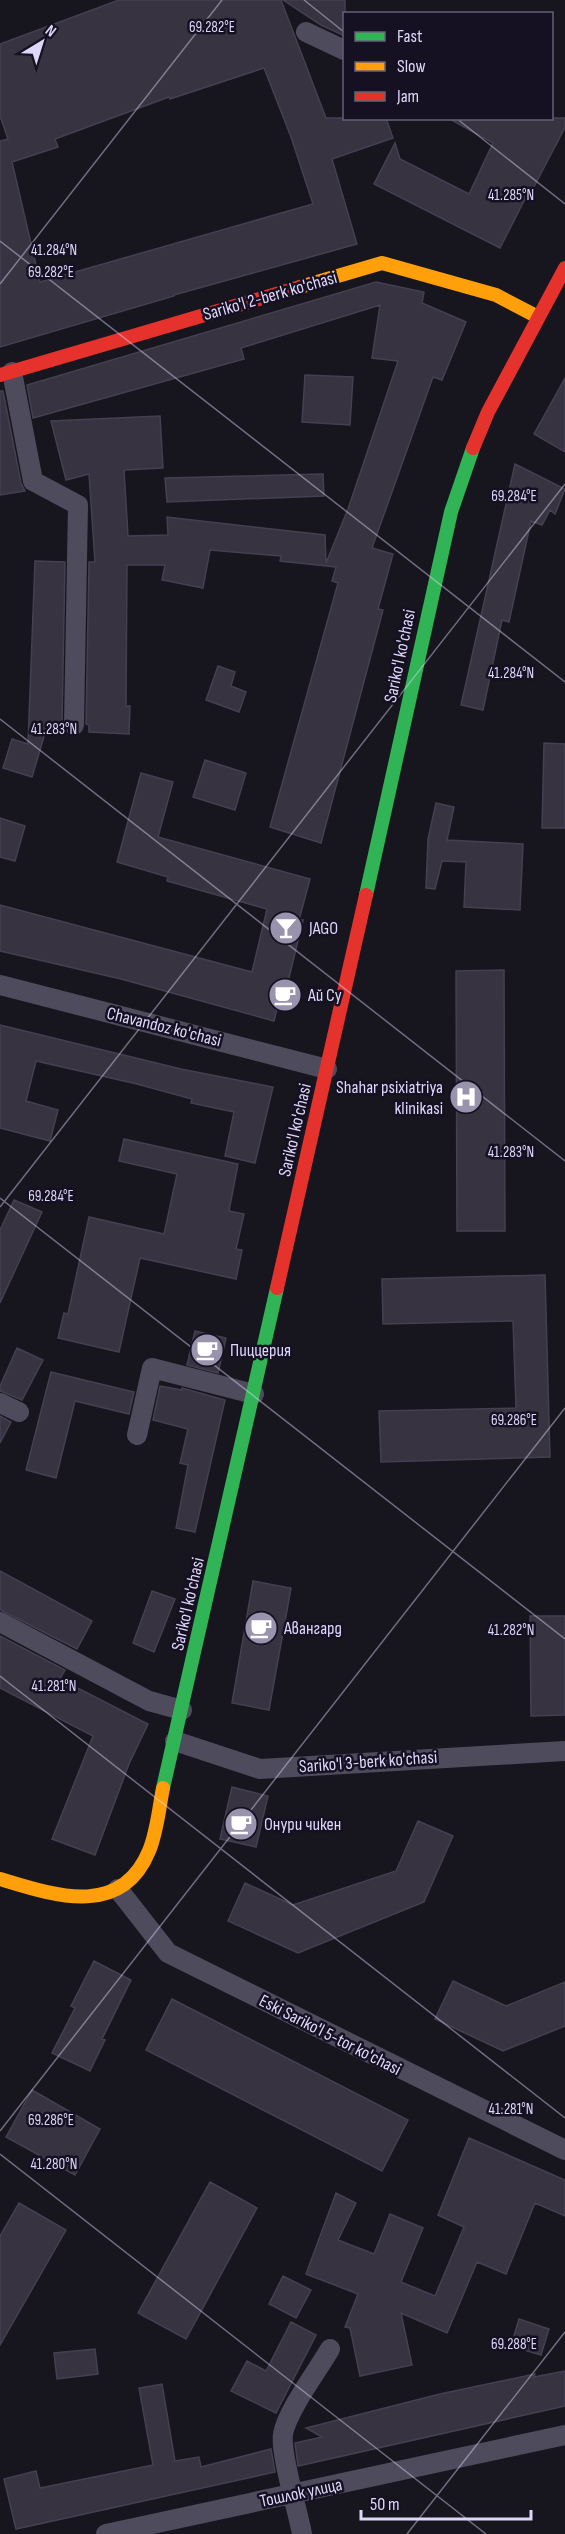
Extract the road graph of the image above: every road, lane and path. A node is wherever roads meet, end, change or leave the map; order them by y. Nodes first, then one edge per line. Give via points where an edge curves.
1 (306, 32) dead end
2 (343, 49) edge
3 (565, 268) edge
4 (538, 317) junction
5 (6, 374) edge
6 (74, 725) dead end
7 (0, 985) edge
8 (327, 1069) junction
9 (254, 1394) junction
10 (0, 1403) edge
11 (19, 1412) dead end
12 (137, 1435) dead end
13 (0, 1622) edge
14 (182, 1710) junction
15 (175, 1741) junction
16 (565, 1751) edge
17 (0, 1879) edge
18 (118, 1889) junction
19 (565, 2150) edge
20 (330, 2349) dead end
21 (565, 2434) edge
22 (294, 2494) junction
23 (106, 2534) edge
24 (302, 2534) edge

1 - 2 street
3 - 4 main road, Sariko'l ko'chasi
4 - 5 main road, Sariko'l 2-berk ko'chasi via 496,295 382,263
4 - 8 main road, Sariko'l ko'chasi via 477,437 451,512
5 - 6 street via 33,481 78,505
7 - 8 street, Chavandoz ko'chasi
8 - 9 main road, Sariko'l ko'chasi
9 - 12 street via 152,1368
9 - 14 main road, Sariko'l ko'chasi
10 - 11 street
13 - 14 street via 149,1701
14 - 15 main road, Sariko'l ko'chasi
15 - 16 street, Sariko'l 3-berk ko'chasi via 260,1769
15 - 18 main road, Sariko'l ko'chasi via 149,1851 140,1868
17 - 18 main road, Sariko'l ko'chasi via 78,1899 99,1897
18 - 19 street, Eski Sariko'l 5-tor ko'chasi via 168,1953
20 - 22 street via 283,2435
21 - 22 street, Тошлок улица
22 - 23 street, Тошлок улица
22 - 24 street

